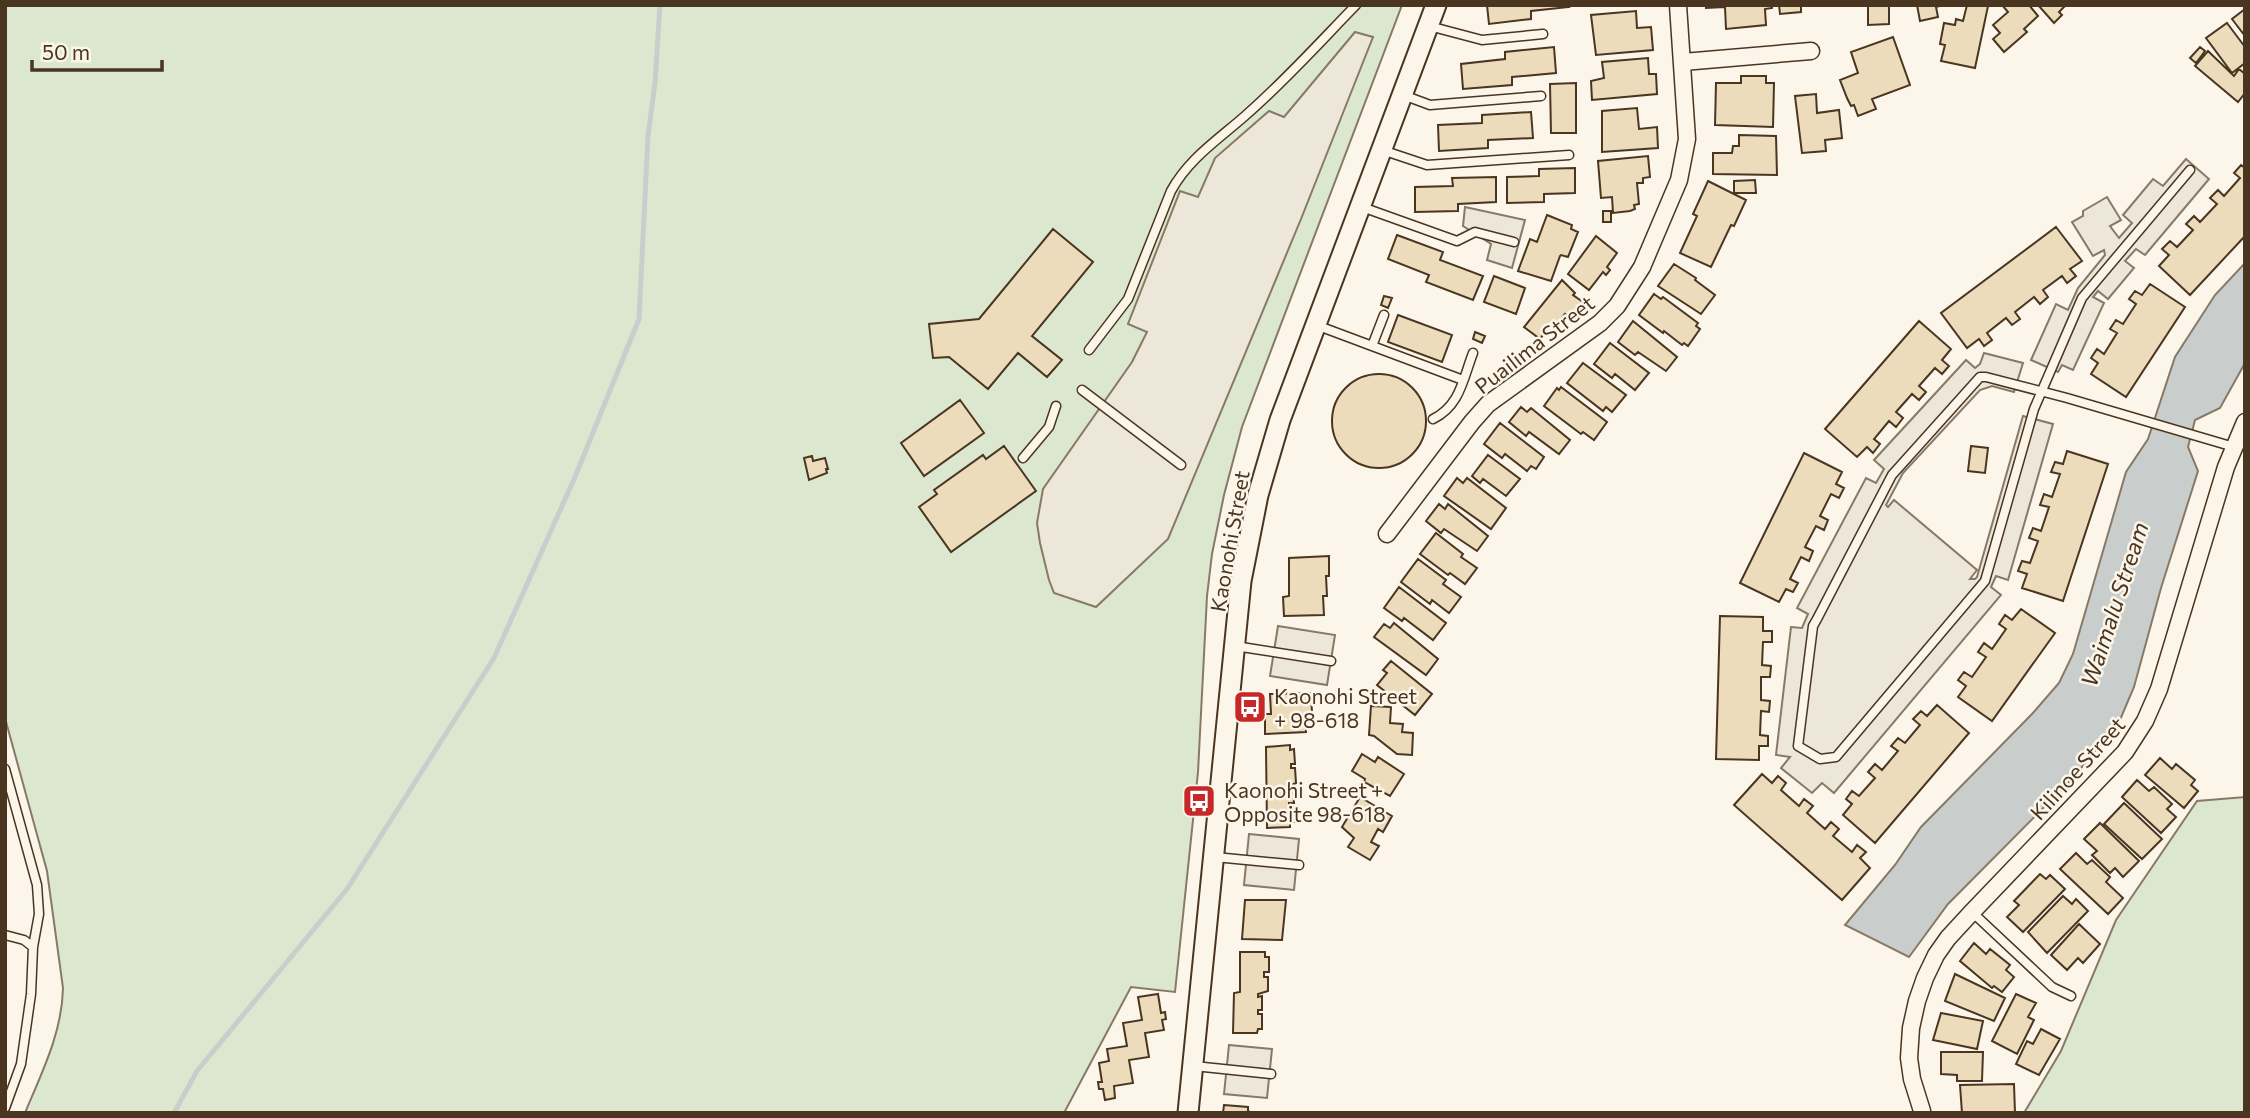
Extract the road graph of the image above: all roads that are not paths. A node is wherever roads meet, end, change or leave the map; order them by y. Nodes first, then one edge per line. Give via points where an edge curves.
1 (1356, 5) edge
2 (1436, 5) edge
3 (1678, 5) edge
4 (1429, 26) junction
5 (1543, 34) dead end
6 (1811, 51) dead end
7 (1683, 62) junction
8 (1402, 95) junction
9 (1541, 96) dead end
10 (1382, 150) junction
11 (1569, 156) dead end
12 (2190, 170) dead end
13 (1360, 207) junction
14 (1514, 242) dead end
15 (1384, 315) dead end
16 (1316, 325) junction
17 (1372, 346) junction
18 (1089, 350) dead end
19 (1473, 353) dead end
20 (1463, 380) junction
21 (1082, 390) dead end
22 (2041, 391) junction
23 (1056, 405) dead end
24 (1433, 419) dead end
25 (2245, 422) edge
26 (2234, 447) junction
27 (1023, 458) dead end
28 (1181, 465) dead end
29 (1387, 534) dead end
30 (1235, 646) junction
31 (1331, 661) dead end
32 (5, 769) edge
33 (1213, 857) junction
34 (1299, 865) dead end
35 (1972, 912) junction
36 (5, 935) edge
37 (33, 947) junction
38 (2071, 996) dead end
39 (1192, 1066) junction
40 (1271, 1074) dead end
41 (5, 1108) edge
42 (1922, 1111) dead end
43 (1188, 1113) edge

1 - 18 lane via 1247,114 1189,164 1171,191 1128,299
2 - 4 street, Kaonohi Street
3 - 7 street, Puailima Street
4 - 5 lane via 1482,40
4 - 8 street, Kaonohi Street
6 - 7 street
7 - 29 street, Puailima Street via 1688,139 1684,162 1643,267 1630,288 1600,323 1488,404
8 - 9 lane via 1430,106
8 - 10 street, Kaonohi Street
10 - 11 lane via 1427,165
10 - 13 street, Kaonohi Street
12 - 22 lane via 2082,298
13 - 14 lane via 1457,240 1475,232
13 - 16 street, Kaonohi Street
15 - 17 lane
16 - 17 lane
16 - 30 street, Kaonohi Street via 1258,495 1241,581
17 - 20 lane
19 - 20 lane
20 - 24 lane via 1451,408
21 - 28 lane
22 - 22 lane via 1985,581 1836,757 1820,759 1807,754 1798,746 1813,626 1892,475 1980,377
22 - 26 lane
23 - 27 lane via 1049,427
25 - 26 street, Kilinoe Street
26 - 35 street, Kilinoe Street via 2146,722 2112,766
30 - 31 lane
30 - 33 street, Kaonohi Street
32 - 37 lane via 37,885 39,914
33 - 34 lane
33 - 39 street, Kaonohi Street
35 - 38 lane via 2052,987
35 - 42 street, Kilinoe Street via 1936,955 1917,1001 1909,1058
36 - 37 lane
37 - 41 lane via 32,994 21,1064
39 - 40 lane
39 - 43 street, Kaonohi Street

